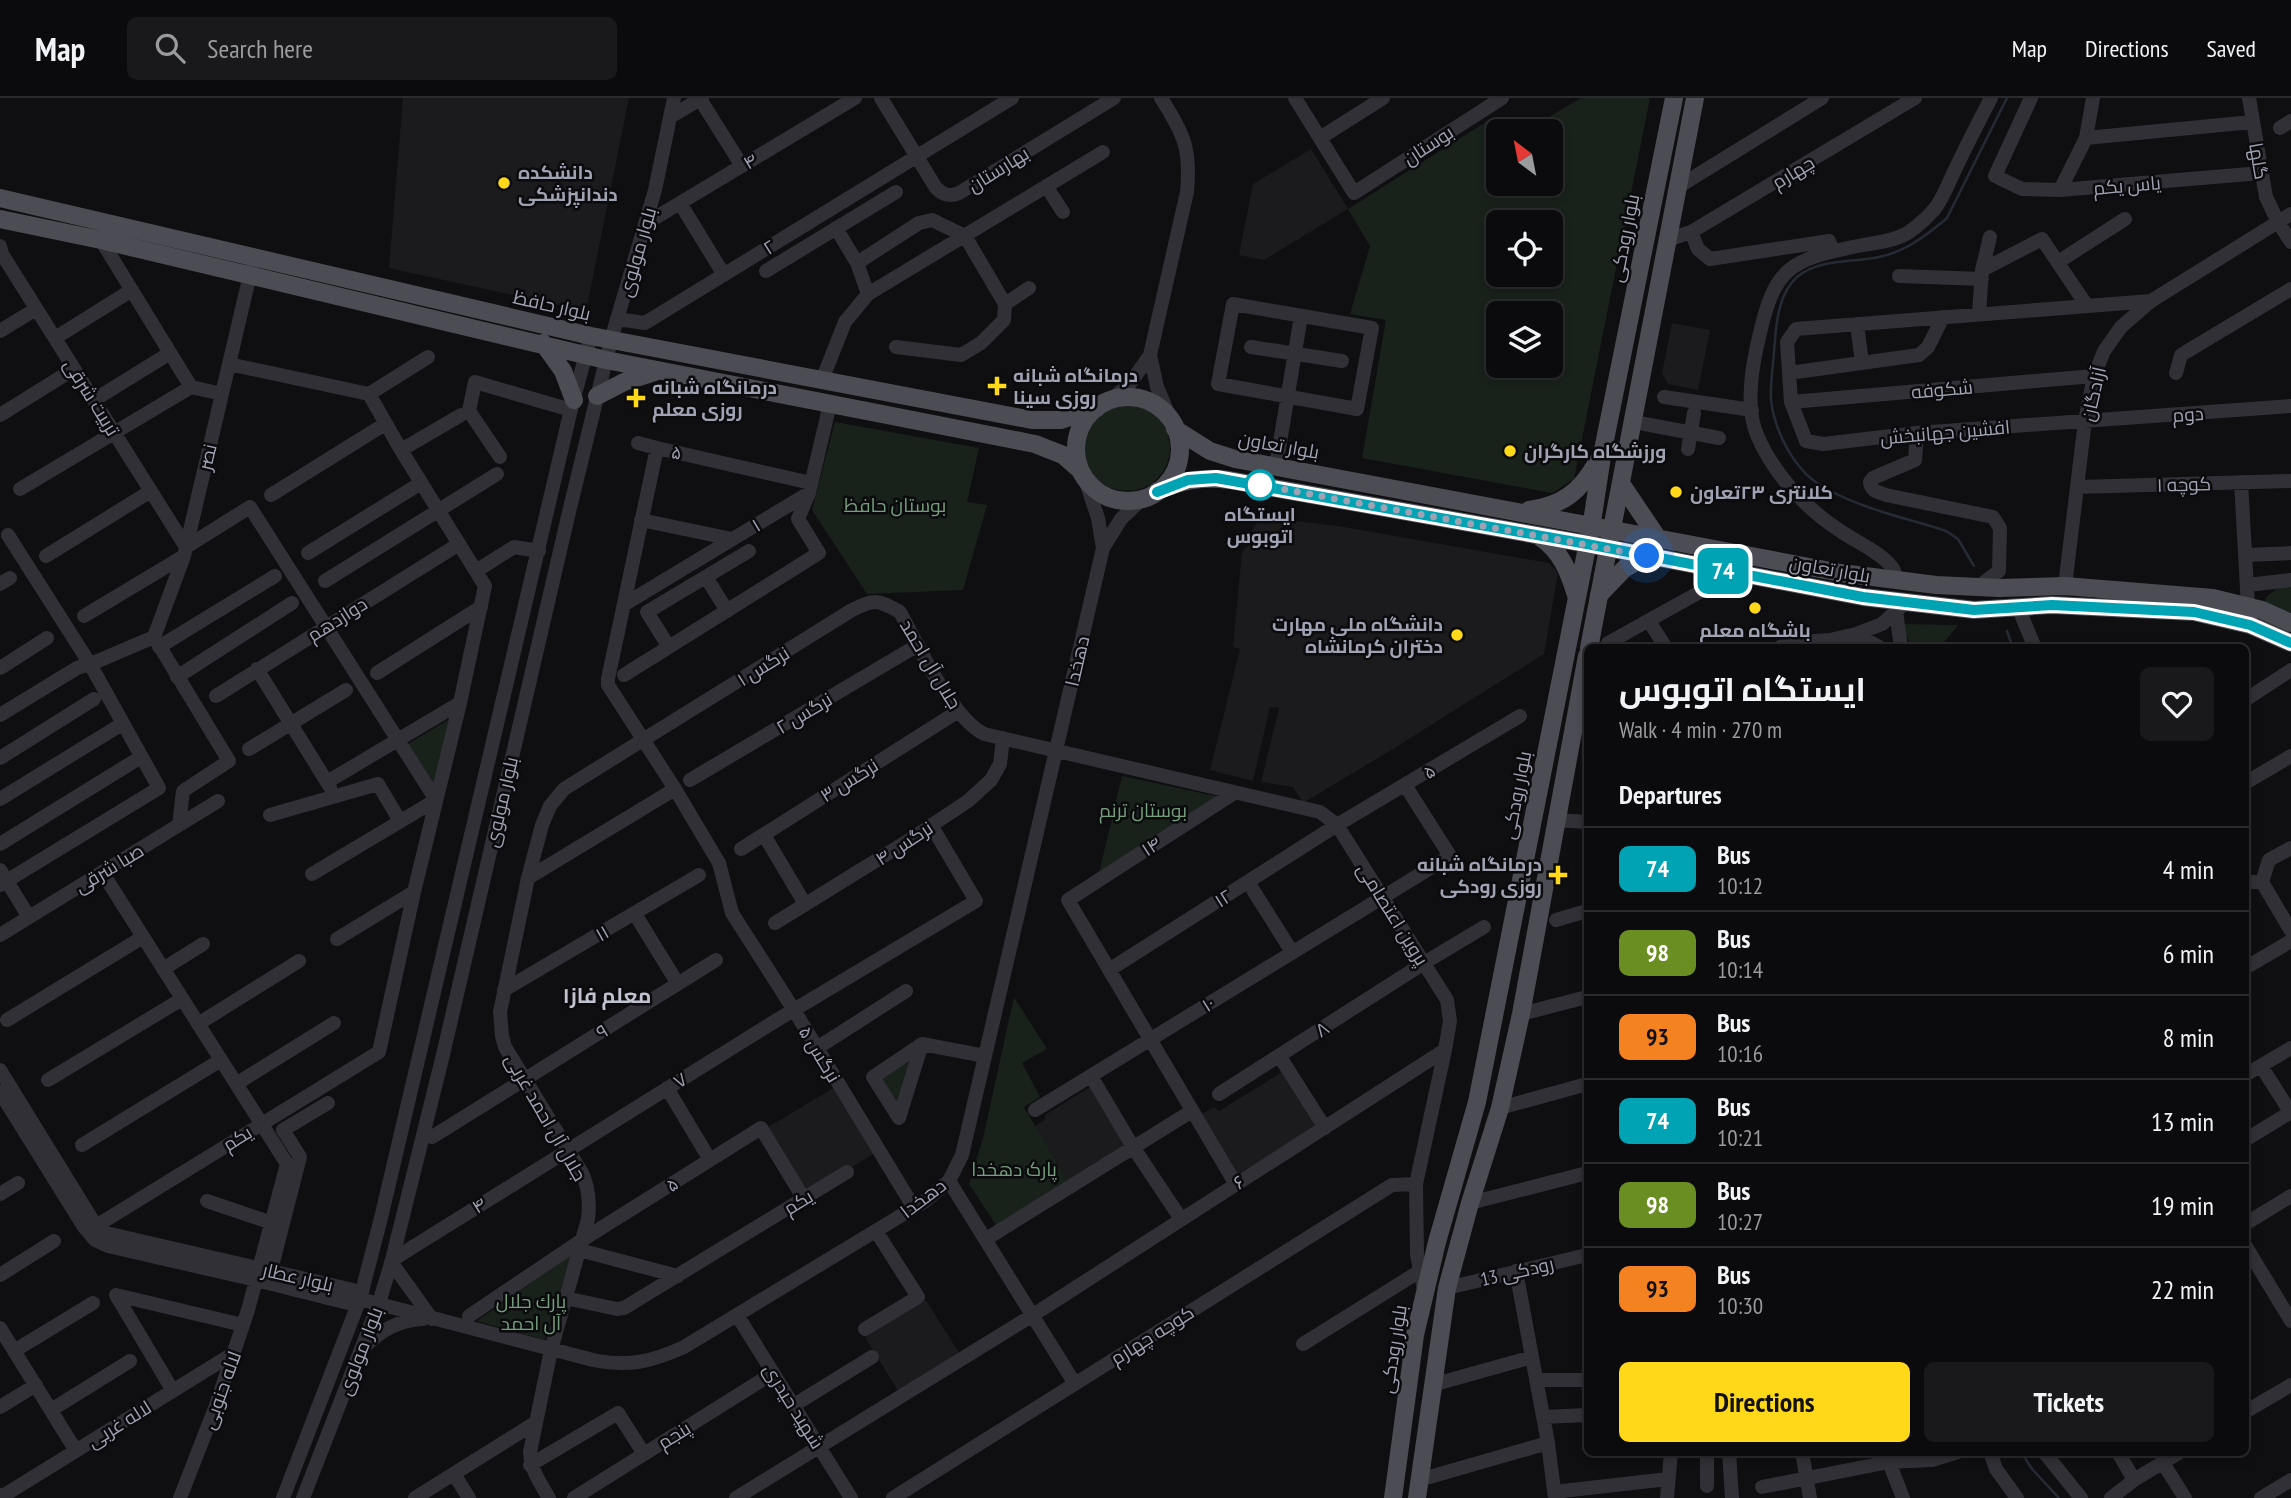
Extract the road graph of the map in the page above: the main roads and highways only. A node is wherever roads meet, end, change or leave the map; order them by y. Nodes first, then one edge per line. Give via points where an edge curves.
1 (1674, 98) edge
2 (1695, 98) edge
3 (0, 198) edge
4 (0, 219) edge
5 (543, 343) junction
6 (660, 371) junction
7 (597, 396) road end
8 (1104, 404) junction
9 (572, 405) road end
10 (1173, 424) junction
11 (1603, 450) junction
12 (1083, 475) junction
13 (1622, 485) junction
14 (1150, 495) junction
15 (1514, 511) junction
16 (1591, 525) junction
17 (1611, 529) junction
18 (1537, 535) junction
19 (1657, 537) junction
20 (1587, 544) junction
21 (1607, 548) junction
22 (1647, 556) junction
23 (1599, 595) junction
24 (1577, 596) junction
25 (2291, 623) edge
26 (2291, 643) edge
27 (1590, 644) edge
28 (1584, 672) edge
29 (1477, 1102) junction
30 (1500, 1108) junction
31 (1393, 1498) edge
32 (1417, 1498) edge

1 - 11 main road, بلوار رودکی
2 - 13 main road
3 - 8 main road, بلوار حافظ via 591,336 822,380 1043,421 1071,418
4 - 5 main road, بلوار حافظ
5 - 6 main road, بلوار حافظ
5 - 9 main road via 563,371
6 - 7 main road
6 - 12 main road, بلوار حافظ via 1035,444 1063,455
8 - 10 main road via 1124,397 1144,400
8 - 12 main road via 1083,423 1077,436 1076,457
10 - 14 main road via 1179,446 1177,463 1170,479
10 - 15 main road, بلوار تعاون via 1218,454
11 - 15 main road via 1580,488 1565,500
11 - 16 main road, بلوار رودکی
12 - 14 main road via 1101,494 1114,499
13 - 17 main road
13 - 19 main road
14 - 18 main road, بلوار تعاون via 1188,480 1216,478
15 - 16 main road, بلوار تعاون
16 - 17 main road, بلوار تعاون
16 - 20 main road, بلوار رودکی
17 - 19 main road, بلوار تعاون
17 - 21 main road
18 - 20 main road, بلوار تعاون
18 - 24 main road via 1560,557
19 - 25 main road, بلوار تعاون via 1897,580 2213,597
20 - 21 main road, بلوار تعاون
20 - 24 main road, بلوار رودکی
21 - 22 main road, بلوار تعاون
21 - 23 main road
22 - 23 main road via 1625,568
22 - 26 main road, بلوار تعاون via 1900,607 1974,610 2052,605 2194,612 2250,625
23 - 27 main road
24 - 29 main road, بلوار رودکی
28 - 30 main road
29 - 30 main road
29 - 31 main road, بلوار رودکی via 1415,1335
30 - 32 main road via 1447,1288

